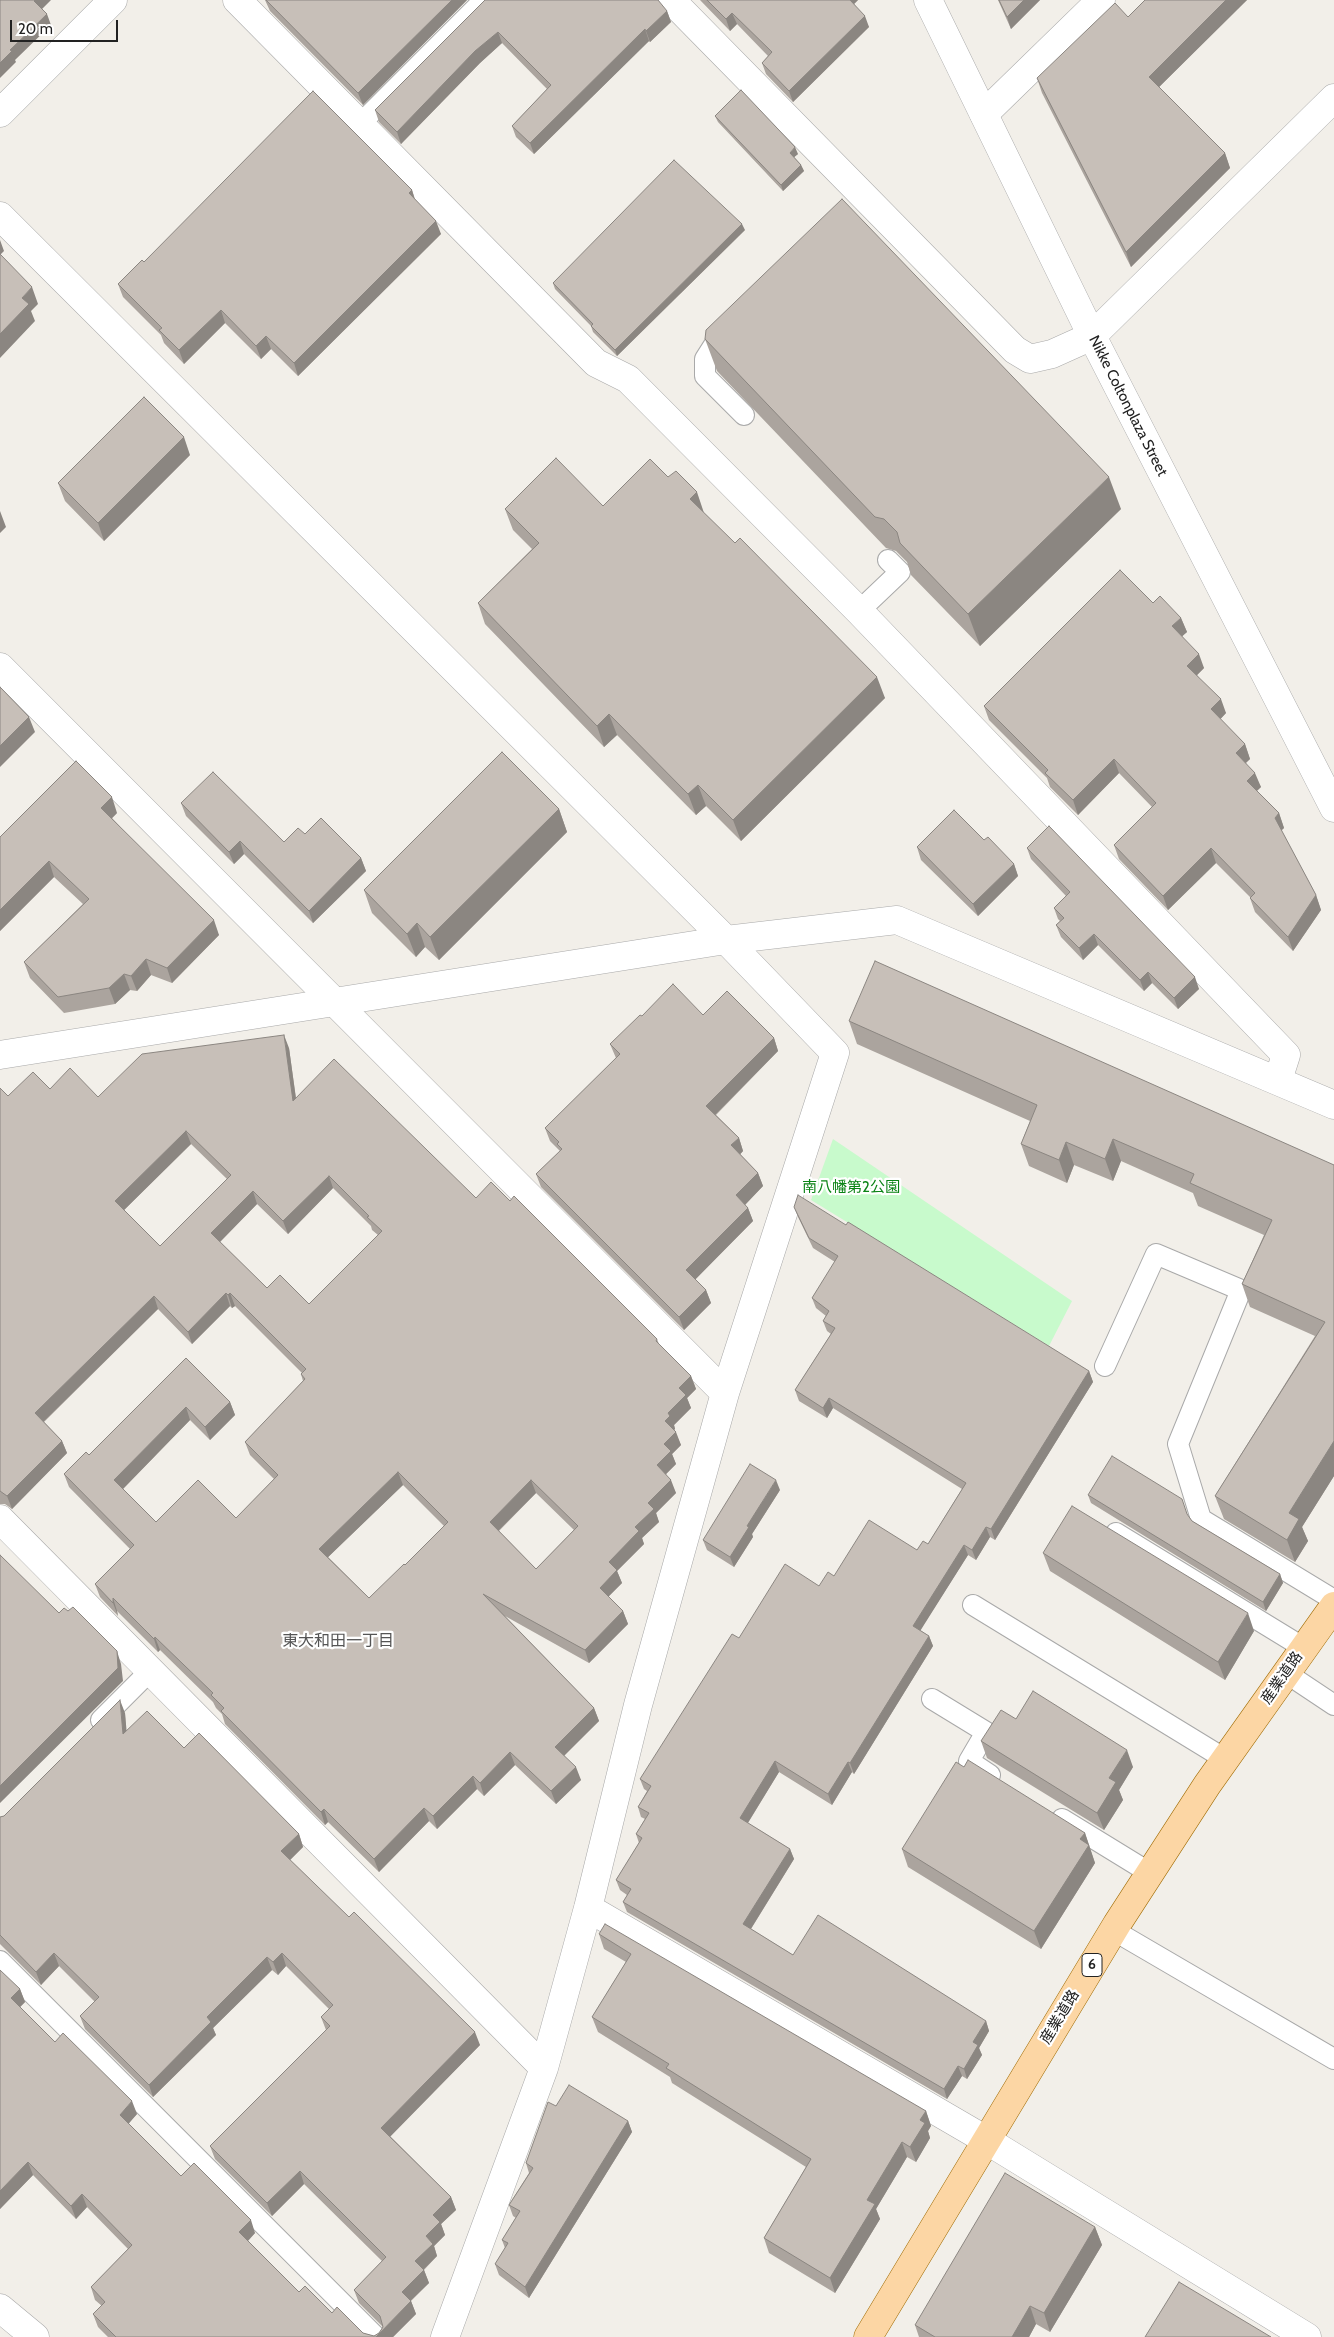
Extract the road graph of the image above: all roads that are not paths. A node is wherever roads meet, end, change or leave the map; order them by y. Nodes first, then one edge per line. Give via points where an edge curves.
1 (113, 0) edge
2 (237, 0) edge
3 (484, 0) edge
4 (671, 0) edge
5 (928, 0) edge
6 (1101, 0) edge
7 (1334, 98) edge
8 (0, 113) edge
9 (984, 114) junction
10 (360, 124) junction
11 (0, 216) edge
12 (739, 319) edge
13 (1092, 336) junction
14 (744, 415) edge
15 (888, 560) edge
16 (859, 611) junction
17 (0, 667) edge
18 (1334, 808) edge
19 (726, 940) junction
20 (336, 1002) junction
21 (0, 1055) edge
22 (1278, 1080) junction
23 (1334, 1105) edge
24 (1105, 1366) dead end
25 (725, 1393) junction
26 (0, 1520) edge
27 (1100, 1523) edge
28 (1334, 1600) edge
29 (974, 1605) dead end
30 (1334, 1606) edge
31 (1304, 1648) junction
32 (150, 1670) junction
33 (1286, 1673) junction
34 (932, 1699) dead end
35 (1334, 1705) edge
36 (88, 1732) edge
37 (1225, 1759) junction
38 (1010, 1787) edge
39 (1043, 1807) edge
40 (1150, 1873) junction
41 (588, 1908) junction
42 (1113, 1930) junction
43 (0, 1960) edge
44 (1334, 2059) edge
45 (544, 2068) junction
46 (986, 2140) junction
47 (0, 2308) edge
48 (1278, 2330) edge
49 (34, 2337) edge
50 (376, 2337) edge
51 (445, 2337) edge
52 (868, 2337) edge
53 (1307, 2337) edge

1 - 8 street
2 - 10 street
3 - 10 lane
4 - 13 street via 852,201 1016,350 1030,358 1052,354
5 - 9 street, Nikke Coltonplaza Street
6 - 9 street
7 - 13 street
9 - 13 street, Nikke Coltonplaza Street
10 - 16 street via 596,364 628,379
11 - 19 street
12 - 14 lane via 719,337 705,359 705,376
13 - 18 street, Nikke Coltonplaza Street
15 - 16 lane via 900,572
16 - 22 street via 1286,1055
17 - 20 street
19 - 20 street
19 - 22 street via 897,920
19 - 25 street via 835,1053
20 - 21 street
20 - 25 street
22 - 23 street
24 - 28 lane via 1156,1254 1241,1290 1178,1444 1201,1519
25 - 41 street via 638,1705
26 - 32 street
27 - 31 lane
29 - 37 lane
30 - 31 main road, 産業道路 / 6
31 - 33 main road, 産業道路 / 6
32 - 36 lane
32 - 45 street
33 - 35 lane
33 - 37 main road, 産業道路 / 6
34 - 38 lane via 986,1732 969,1761
37 - 40 main road, 産業道路 / 6
39 - 40 lane
40 - 42 main road, 産業道路 / 6
41 - 45 street
41 - 46 street
42 - 44 lane
42 - 46 main road, 産業道路 / 6
43 - 50 lane
45 - 51 street
46 - 48 street
46 - 52 main road, 産業道路 / 6
47 - 49 street
48 - 53 street

